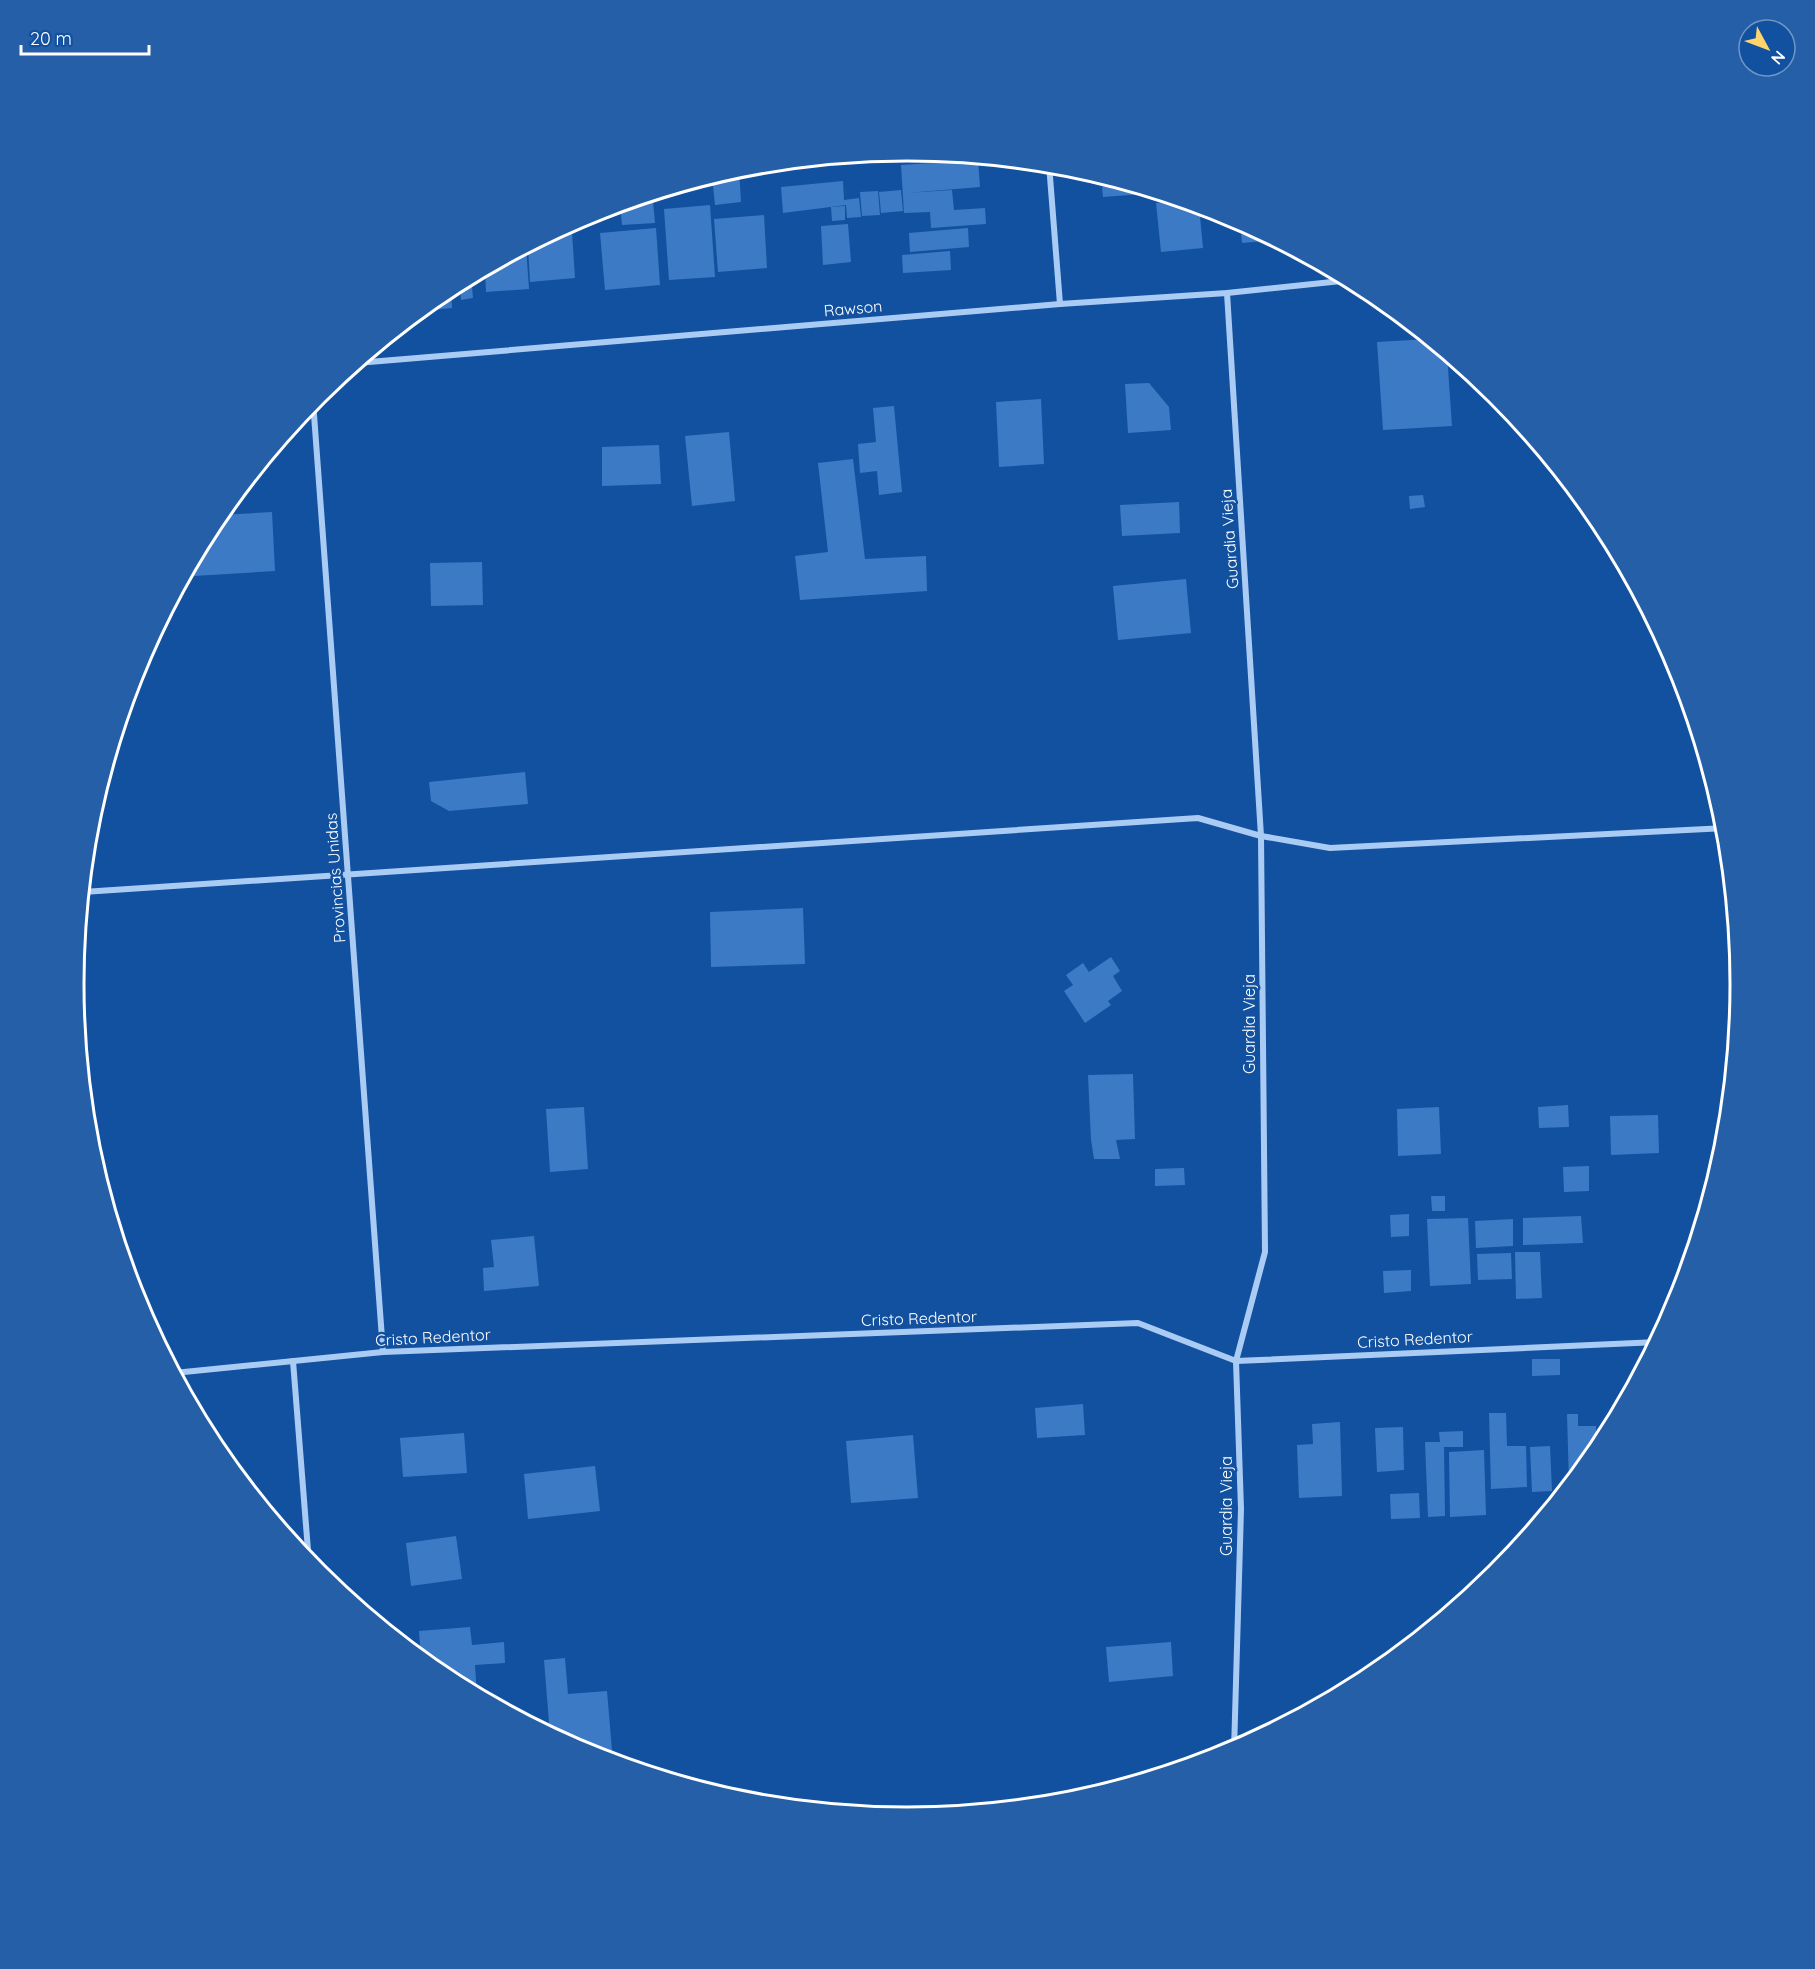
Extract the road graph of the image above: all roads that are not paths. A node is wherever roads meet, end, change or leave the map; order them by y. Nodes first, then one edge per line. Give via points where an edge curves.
1 (1050, 174) edge
2 (1336, 282) edge
3 (1227, 293) junction
4 (1060, 304) junction
5 (369, 362) edge
6 (314, 414) edge
7 (1716, 829) edge
8 (1261, 836) junction
9 (348, 874) junction
10 (90, 892) edge
11 (1649, 1342) edge
12 (383, 1352) junction
13 (293, 1361) junction
14 (1236, 1361) junction
15 (181, 1372) edge
16 (308, 1548) edge
17 (1234, 1740) edge

1 - 4 street
2 - 3 street, Rawson
3 - 4 street, Rawson
3 - 8 street, Guardia Vieja
4 - 5 street, Rawson
6 - 9 street, Provincias Unidas
7 - 8 street via 1330,848
8 - 9 street via 1198,818
8 - 14 street, Guardia Vieja via 1265,1252
9 - 10 street
9 - 12 street, Provincias Unidas
11 - 14 street, Cristo Redentor
12 - 13 street, Cristo Redentor
12 - 14 street, Cristo Redentor via 1138,1323
13 - 15 street, Cristo Redentor
13 - 16 street
14 - 17 street, Guardia Vieja via 1241,1509

